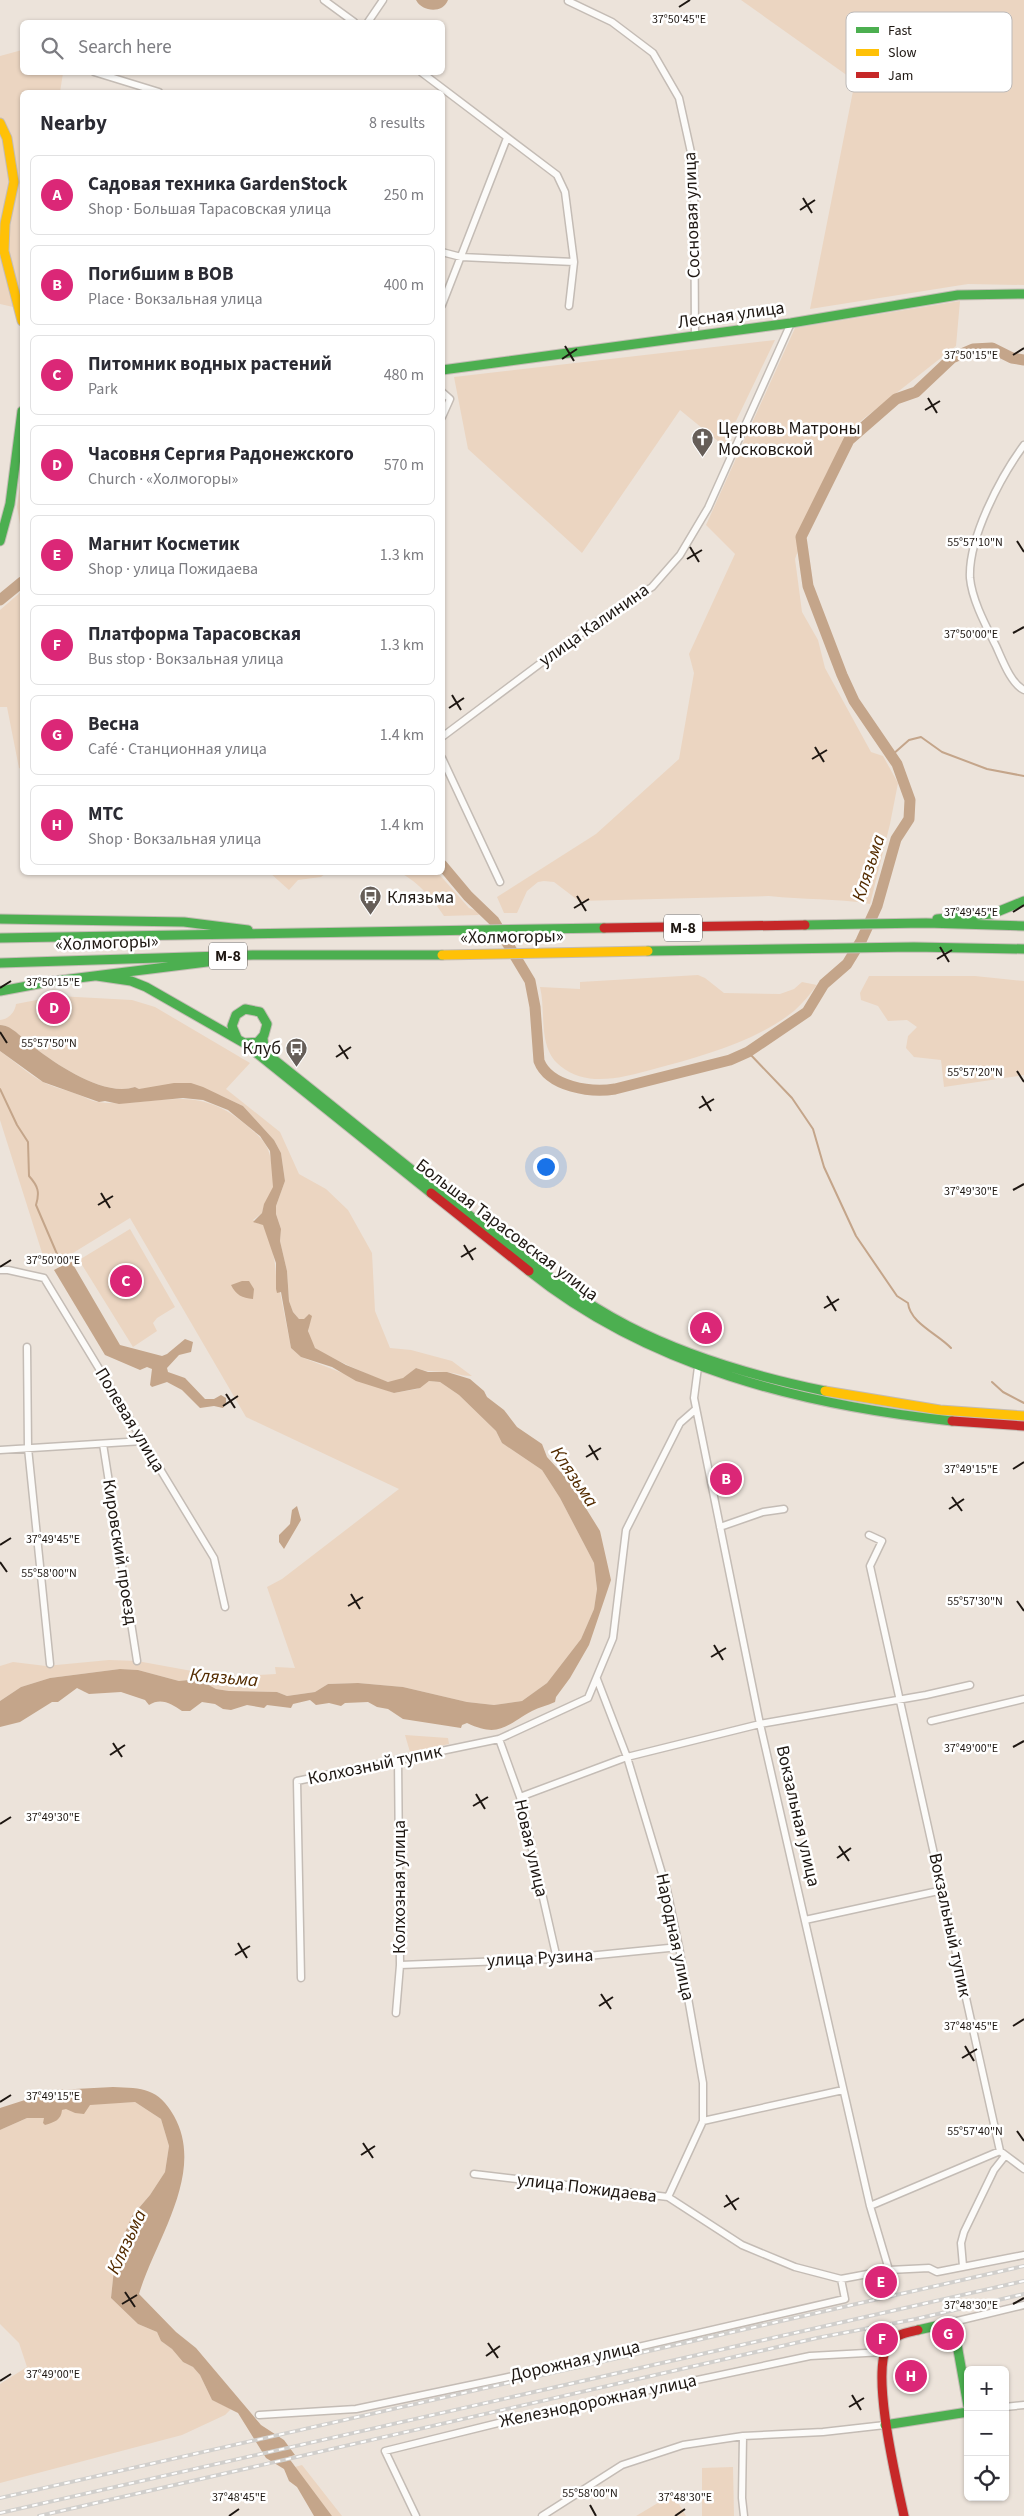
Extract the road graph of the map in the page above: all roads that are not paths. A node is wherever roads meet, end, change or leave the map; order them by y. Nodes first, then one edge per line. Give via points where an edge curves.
1 (324, 0) edge
2 (383, 0) edge
3 (568, 1) edge
4 (351, 20) edge
5 (369, 20) edge
6 (104, 75) edge
7 (425, 75) edge
8 (152, 90) edge
9 (445, 90) edge
10 (445, 90) edge
11 (0, 123) edge
12 (508, 138) junction
13 (445, 253) edge
14 (461, 258) junction
15 (574, 262) junction
16 (1024, 294) edge
17 (445, 298) edge
18 (569, 306) dead end
19 (20, 313) edge
20 (791, 323) junction
21 (695, 336) junction
22 (445, 370) edge
23 (445, 395) edge
24 (445, 411) edge
25 (20, 426) edge
26 (1024, 445) edge
27 (0, 542) edge
28 (1024, 690) edge
29 (445, 736) edge
30 (445, 764) edge
31 (500, 882) dead end
32 (1024, 901) edge
33 (0, 918) edge
34 (898, 924) junction
35 (1024, 926) edge
36 (268, 934) junction
37 (0, 938) edge
38 (1024, 949) edge
39 (253, 955) junction
40 (0, 963) edge
41 (97, 976) junction
42 (0, 991) edge
43 (263, 1038) junction
44 (241, 1042) junction
45 (0, 1270) edge
46 (27, 1347) dead end
47 (698, 1367) junction
48 (696, 1409) junction
49 (1024, 1416) edge
50 (1024, 1426) edge
51 (143, 1441) junction
52 (103, 1444) junction
53 (28, 1448) junction
54 (0, 1450) edge
55 (784, 1509) dead end
56 (720, 1527) junction
57 (869, 1535) dead end
58 (225, 1607) dead end
59 (137, 1661) dead end
60 (50, 1664) dead end
61 (597, 1679) junction
62 (970, 1685) dead end
63 (1024, 1698) edge
64 (899, 1700) junction
65 (931, 1721) dead end
66 (760, 1724) junction
67 (500, 1738) junction
68 (627, 1757) junction
69 (398, 1760) junction
70 (520, 1797) junction
71 (943, 1890) junction
72 (805, 1920) junction
73 (679, 1947) junction
74 (556, 1959) junction
75 (400, 1965) junction
76 (301, 1978) dead end
77 (396, 2013) dead end
78 (844, 2090) junction
79 (703, 2121) junction
80 (1002, 2153) junction
81 (1024, 2169) edge
82 (474, 2174) dead end
83 (668, 2198) junction
84 (870, 2206) junction
85 (1024, 2255) edge
86 (962, 2266) junction
87 (889, 2270) junction
88 (841, 2279) junction
89 (1024, 2305) edge
90 (953, 2322) junction
91 (886, 2348) junction
92 (964, 2384) edge
93 (1024, 2405) edge
94 (1009, 2407) edge
95 (964, 2413) edge
96 (259, 2415) dead end
97 (885, 2425) junction
98 (743, 2436) junction
99 (416, 2516) edge
100 (542, 2516) edge
101 (744, 2516) edge
102 (904, 2516) edge

1 - 4 street
2 - 5 street
3 - 21 street, Сосновая улица via 612,22 653,53 679,98 694,166
6 - 8 street
7 - 9 street
10 - 12 street
11 - 19 main road via 7,138 14,182 5,224 4,251
12 - 14 street
12 - 15 street via 557,174 565,192
13 - 14 street
14 - 15 street
14 - 17 street
15 - 18 street
16 - 20 main road, Лесная улица via 958,295
20 - 21 main road, Лесная улица
20 - 29 street, улица Калинина via 708,508 680,555 652,587 589,627
21 - 22 main road, Лесная улица
23 - 24 street via 450,400
25 - 27 main road via 10,504
26 - 28 street via 993,495 978,538 970,579 998,652 1014,680
30 - 31 street
32 - 34 main road via 992,914
33 - 36 main road via 184,922
34 - 35 main road, «Холмогоры» / М-8
34 - 36 main road, «Холмогоры» / М-8
36 - 37 main road, «Холмогоры» / М-8
38 - 39 main road, «Холмогоры» / М-8 via 879,947
39 - 40 main road, «Холмогоры» / М-8
39 - 41 main road
41 - 42 main road
41 - 44 main road, Большая Тарасовская улица via 146,986
43 - 44 main road via 254,1044
43 - 44 main road via 267,1029 265,1018 260,1012 250,1009 239,1012 234,1018 233,1032
43 - 49 main road, Большая Тарасовская улица via 264,1049 272,1058 512,1248 578,1297 637,1330 715,1364 806,1387 893,1403
44 - 47 main road, Большая Тарасовская улица via 576,1305 634,1338
45 - 51 street, Полевая улица via 44,1278
46 - 53 street
47 - 48 street, Вокзальная улица via 694,1388
47 - 50 main road, Большая Тарасовская улица via 754,1385 892,1414 992,1426
48 - 56 street, Вокзальная улица
48 - 61 street, Колхозный тупик via 680,1423 626,1530 613,1638
51 - 52 street
51 - 58 street, Полевая улица via 214,1558
52 - 53 street
52 - 59 street, Кировский проезд
53 - 54 street
53 - 60 street
55 - 56 street via 763,1512
56 - 66 street, Вокзальная улица
57 - 64 street, Вокзальный тупик via 882,1541 870,1566
61 - 67 street, Колхозный тупик via 588,1698
61 - 68 street, Народная улица
62 - 64 street
63 - 65 street
64 - 66 street
64 - 71 street, Вокзальный тупик
66 - 68 street
66 - 72 street, Вокзальная улица
67 - 69 street, Колхозный тупик
67 - 70 street, Новая улица
68 - 70 street
68 - 73 street, Народная улица via 667,1890
69 - 75 street, Колхозная улица
69 - 76 street, Колхозный тупик via 297,1781
70 - 74 street, Новая улица
71 - 72 street
71 - 80 street, Вокзальный тупик
72 - 78 street, Вокзальная улица
73 - 74 street, улица Рузина
73 - 79 street, Народная улица via 703,2083
74 - 75 street, улица Рузина
75 - 77 street, Колхозная улица
78 - 79 street
78 - 84 street, Вокзальная улица
79 - 83 street, Народная улица
80 - 81 street
80 - 84 street
80 - 86 street via 964,2232
82 - 83 street, улица Пожидаева
83 - 88 street, улица Пожидаева via 742,2245 796,2267
84 - 87 street, Вокзальная улица
85 - 86 street
86 - 87 street, улица Пожидаева via 937,2272 929,2268
87 - 88 street, улица Пожидаева
88 - 96 street, Дорожная улица via 845,2298 356,2409
89 - 90 street
90 - 91 main road via 898,2335
90 - 92 main road
91 - 97 main road
91 - 99 street, Железнодорожная улица via 810,2356 527,2416 385,2451
93 - 94 street
95 - 97 main road
97 - 98 street
97 - 102 main road
98 - 100 street via 683,2444 622,2465
98 - 101 street

